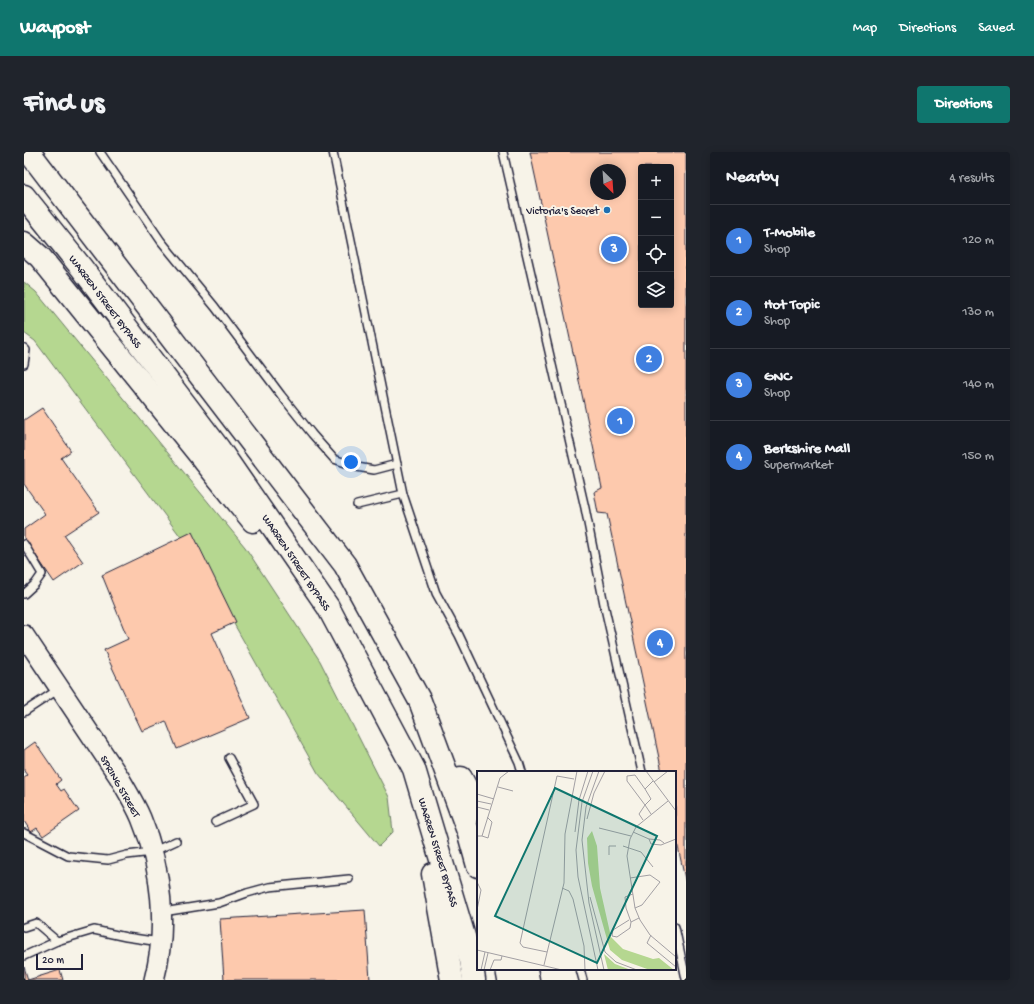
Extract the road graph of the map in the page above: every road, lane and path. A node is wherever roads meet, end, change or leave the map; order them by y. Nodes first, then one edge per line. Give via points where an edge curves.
1 (29, 152) edge
2 (100, 152) edge
3 (333, 152) edge
4 (503, 152) edge
5 (24, 196) edge
6 (24, 243) edge
7 (24, 348) edge
8 (24, 364) edge
9 (396, 464) junction
10 (403, 494) junction
11 (357, 505) dead end
12 (24, 544) edge
13 (24, 594) edge
14 (328, 607) junction
15 (24, 635) edge
16 (60, 689) junction
17 (420, 702) junction
18 (25, 711) edge
19 (229, 758) dead end
20 (414, 768) junction
21 (522, 771) edge
22 (642, 771) edge
23 (477, 808) edge
24 (215, 822) dead end
25 (24, 833) edge
26 (176, 841) dead end
27 (152, 852) junction
28 (477, 862) edge
29 (349, 879) dead end
30 (161, 912) junction
31 (24, 927) edge
32 (676, 932) edge
33 (57, 941) junction
34 (160, 942) junction
35 (24, 956) edge
36 (506, 970) edge
37 (526, 970) edge
38 (580, 970) edge
39 (154, 980) edge
40 (452, 980) edge
41 (474, 980) edge
42 (509, 980) edge
43 (528, 980) edge
44 (583, 980) edge
45 (686, 980) edge

1 - 17 highway via 345,564
2 - 9 lane via 161,241 334,459 374,470
3 - 9 lane
4 - 22 lane via 582,494
5 - 14 highway, WARREN STREET BYPASS via 219,449
6 - 14 highway via 40,257 264,534
7 - 8 lane
9 - 10 lane
10 - 11 lane
10 - 21 lane via 436,593 459,635
12 - 13 lane via 42,574
14 - 20 highway, WARREN STREET BYPASS
15 - 16 street, SPRING STREET
16 - 18 lane
16 - 27 street, SPRING STREET via 132,799
17 - 23 highway
17 - 28 highway
19 - 24 lane via 254,804
20 - 40 highway
20 - 41 highway, WARREN STREET BYPASS via 471,960
25 - 27 lane via 68,856 108,860
26 - 27 lane
27 - 30 street, SPRING STREET via 157,870
29 - 30 lane via 269,887 219,903
30 - 34 street, SPRING STREET
31 - 33 lane via 36,923
32 - 45 lane
33 - 34 lane via 94,930
33 - 35 lane
34 - 39 street, SPRING STREET
36 - 42 highway
37 - 43 highway
38 - 44 lane

